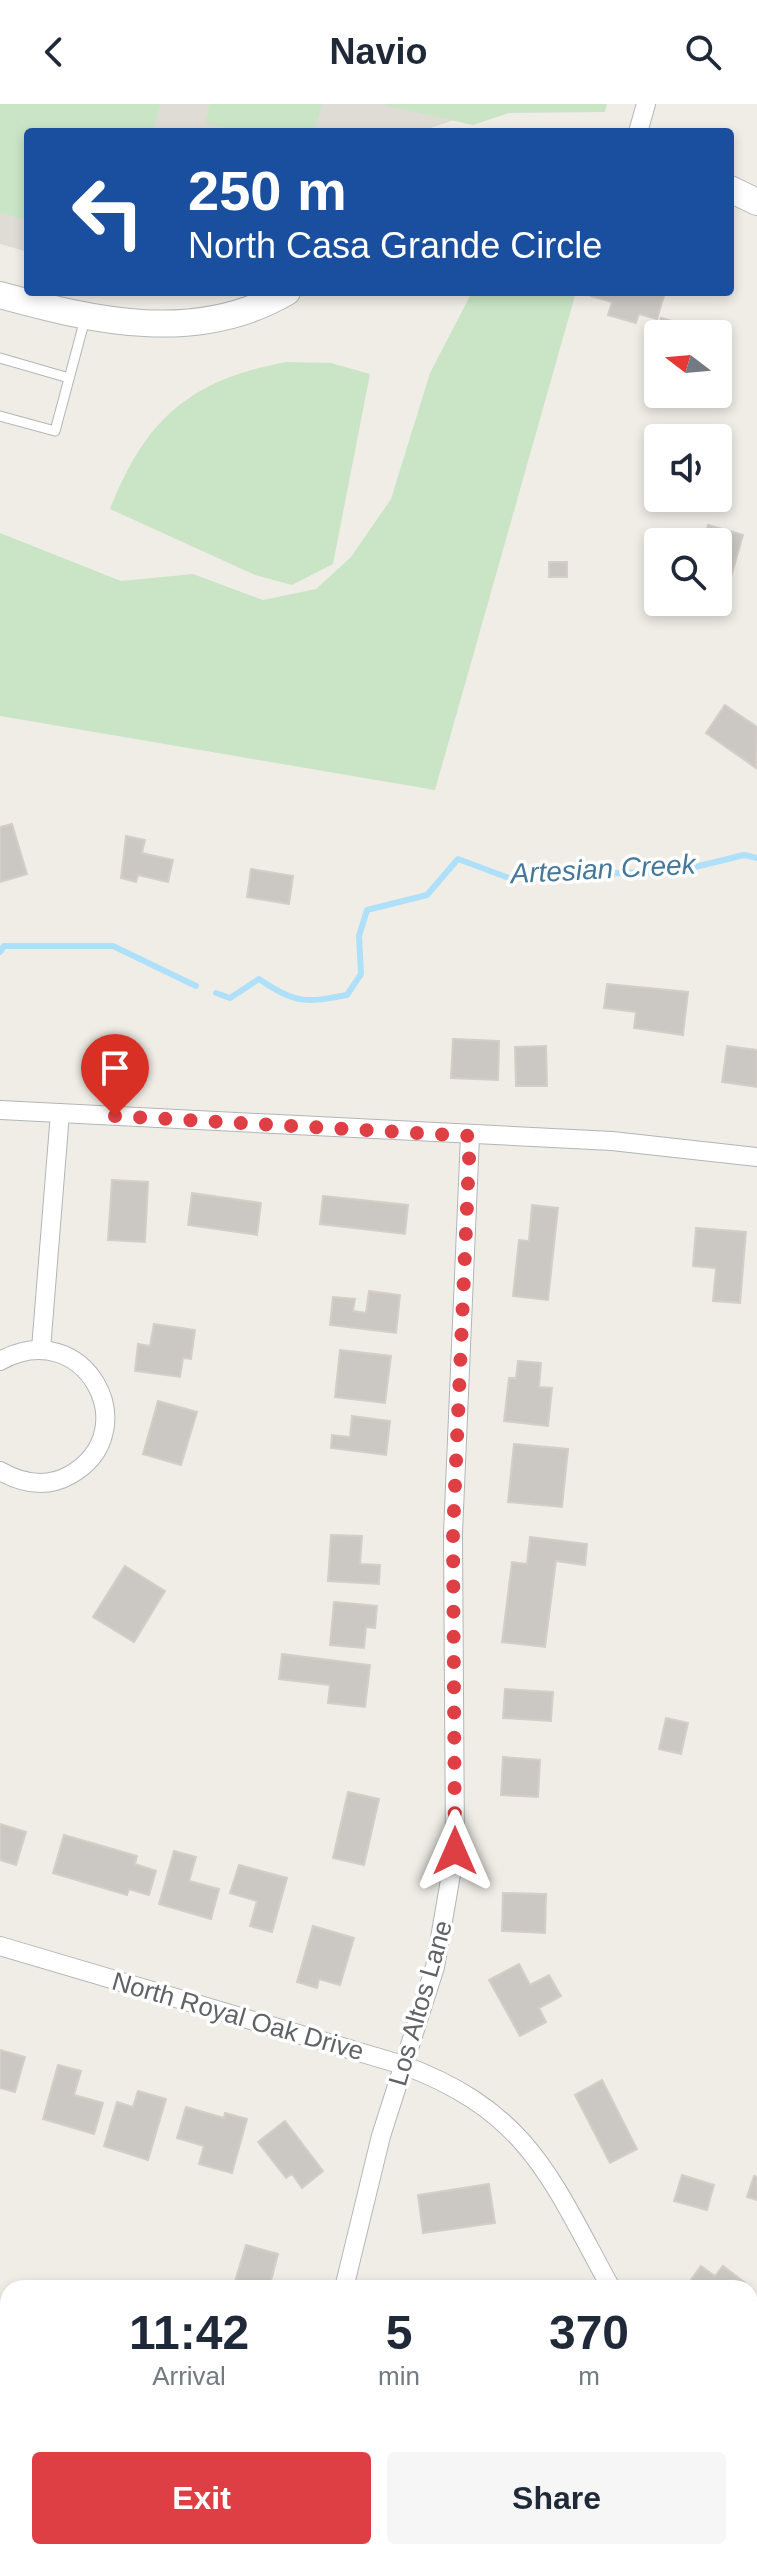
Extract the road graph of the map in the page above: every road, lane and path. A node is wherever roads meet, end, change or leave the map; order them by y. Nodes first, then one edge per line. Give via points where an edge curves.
1 (646, 104) edge
2 (639, 128) edge
3 (734, 191) edge
4 (757, 202) edge
5 (0, 295) edge
6 (280, 296) edge
7 (85, 318) junction
8 (0, 358) edge
9 (69, 378) junction
10 (0, 416) edge
11 (0, 1110) edge
12 (60, 1113) junction
13 (470, 1136) junction
14 (757, 1157) edge
15 (41, 1349) junction
16 (0, 1361) edge
17 (0, 1471) edge
18 (0, 1946) edge
19 (403, 2065) junction
20 (346, 2280) edge
21 (607, 2280) edge

1 - 2 street
3 - 4 street
5 - 7 street
6 - 7 street via 260,308 171,325
7 - 9 lane
8 - 9 lane
9 - 10 lane via 55,431
11 - 12 street
12 - 13 street
12 - 15 street
13 - 14 street via 612,1141
13 - 19 street, Los Altos Lane via 453,1533 455,1851 435,1967
15 - 16 street
15 - 17 street via 64,1354 91,1375 105,1407 104,1430 88,1460 60,1480 37,1484
18 - 19 street, North Royal Oak Drive
19 - 20 street, Los Altos Lane
19 - 21 street, North Royal Oak Drive via 461,2089 529,2147

